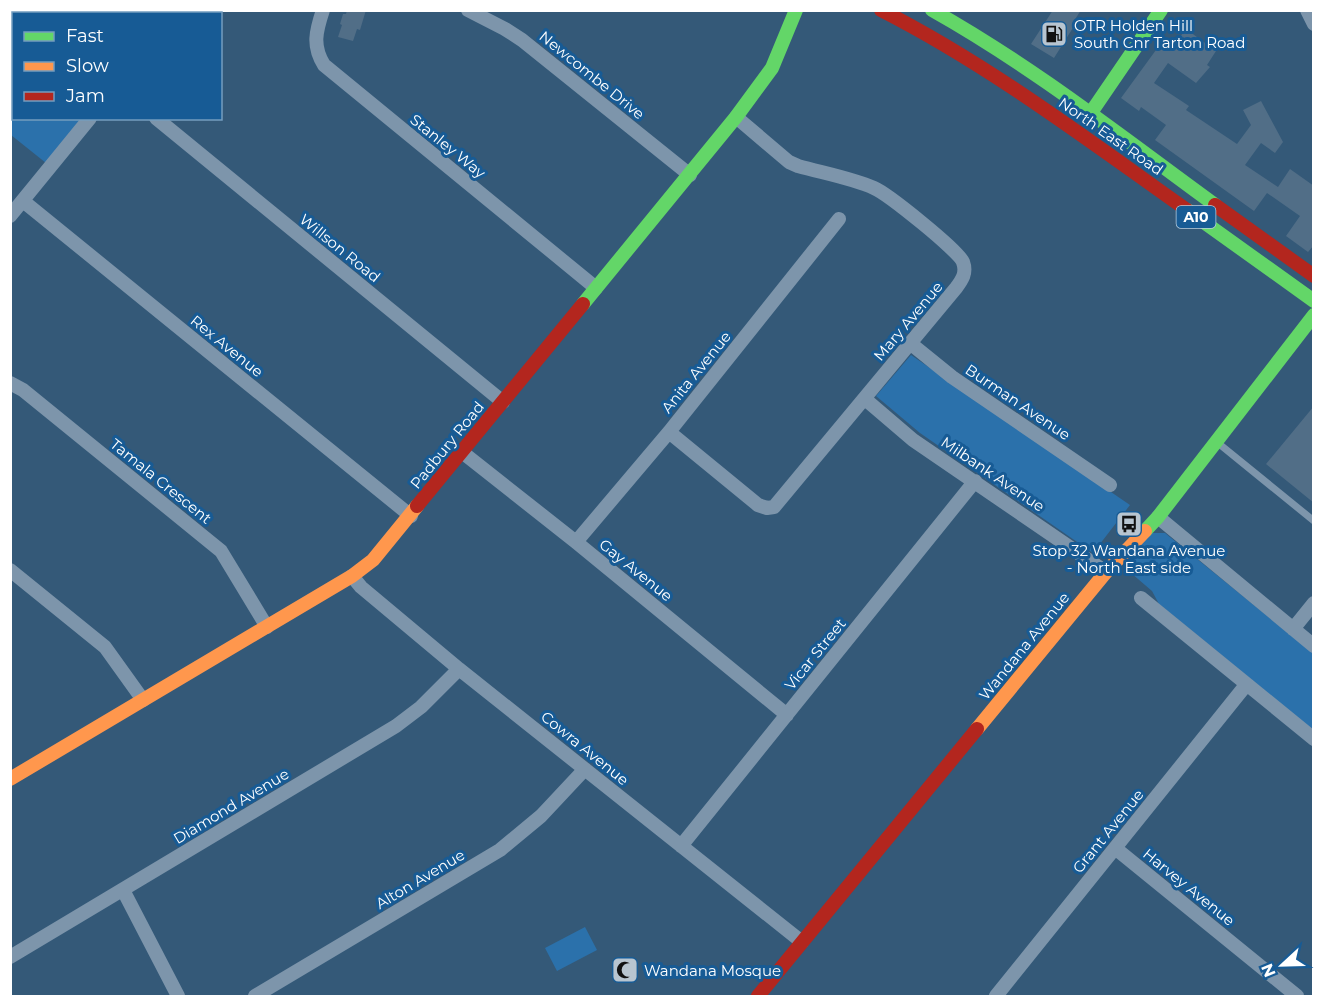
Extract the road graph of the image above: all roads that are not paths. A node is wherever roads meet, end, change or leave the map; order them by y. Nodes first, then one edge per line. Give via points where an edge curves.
1 (323, 10) edge
2 (468, 10) edge
3 (796, 10) edge
4 (881, 10) edge
5 (932, 10) edge
6 (1161, 10) edge
7 (1307, 10) edge
8 (1314, 24) edge
9 (1090, 114) junction
10 (736, 117) junction
11 (88, 120) edge
12 (158, 120) edge
13 (1077, 133) junction
14 (690, 175) junction
15 (23, 201) junction
16 (10, 216) edge
17 (839, 219) dead end
18 (1314, 276) edge
19 (597, 288) junction
20 (1314, 301) edge
21 (1314, 315) edge
22 (910, 343) junction
23 (10, 383) edge
24 (865, 399) junction
25 (503, 402) junction
26 (669, 432) junction
27 (1216, 441) junction
28 (462, 452) junction
29 (975, 481) junction
30 (1110, 485) dead end
31 (411, 516) junction
32 (1158, 517) junction
33 (1314, 521) edge
34 (576, 543) junction
35 (10, 570) edge
36 (1106, 572) junction
37 (352, 576) junction
38 (1141, 598) dead end
39 (1314, 603) edge
40 (267, 627) junction
41 (1293, 629) junction
42 (1314, 646) edge
43 (459, 669) junction
44 (1246, 685) junction
45 (143, 700) junction
46 (787, 715) junction
47 (1314, 739) edge
48 (585, 769) junction
49 (10, 779) edge
50 (681, 846) junction
51 (1115, 848) junction
52 (123, 890) junction
53 (801, 942) junction
54 (10, 957) edge
55 (178, 996) edge
56 (255, 996) edge
57 (758, 996) edge
58 (996, 996) edge
59 (1297, 996) edge

1 - 19 street, Stanley Way via 315,46 324,65
2 - 14 street, Newcombe Drive via 522,40
3 - 10 main road, Padbury Road via 772,68
4 - 13 main road, North East Road / A10 via 972,60
5 - 9 main road, North East Road / A10 via 975,34
6 - 9 main road
7 - 8 street
9 - 13 main road
9 - 18 main road, North East Road / A10
10 - 14 main road, Padbury Road
10 - 22 street, Mary Avenue via 789,162 875,188 962,260 963,279
11 - 15 street
12 - 25 street, Willson Road
13 - 20 main road, North East Road / A10
14 - 19 main road, Padbury Road
15 - 16 street
15 - 31 street, Rex Avenue
17 - 26 street, Anita Avenue
19 - 25 main road, Padbury Road
21 - 27 main road, Wandana Avenue
22 - 24 street, Mary Avenue
22 - 30 street, Burman Avenue via 952,377
23 - 40 street, Tamala Crescent via 221,551
24 - 26 street, Mary Avenue via 774,507 758,505
24 - 29 street, Milbank Avenue via 913,440
25 - 28 main road, Padbury Road
26 - 34 street, Anita Avenue
27 - 32 main road, Wandana Avenue
27 - 33 lane
28 - 31 main road, Padbury Road
28 - 34 street, Gay Avenue
29 - 36 street, Milbank Avenue
29 - 46 street, Vicar Street
31 - 37 main road, Padbury Road via 373,560
32 - 36 main road, Wandana Avenue
32 - 41 street
34 - 46 street, Gay Avenue
35 - 45 street via 105,647
36 - 53 main road, Wandana Avenue
37 - 40 main road, Padbury Road
37 - 43 street, Cowra Avenue
38 - 44 street
39 - 41 street
40 - 45 main road, Padbury Road
41 - 42 street
43 - 48 street, Cowra Avenue
43 - 52 street, Diamond Avenue via 396,726
44 - 47 street
44 - 51 street, Grant Avenue
45 - 49 main road, Padbury Road
46 - 50 street, Vicar Street
48 - 50 street, Cowra Avenue
48 - 56 street, Alton Avenue via 541,816 500,850
50 - 53 street, Cowra Avenue
51 - 58 street, Grant Avenue
51 - 59 street, Harvey Avenue
52 - 54 street, Diamond Avenue
52 - 55 street
53 - 57 main road, Wandana Avenue

